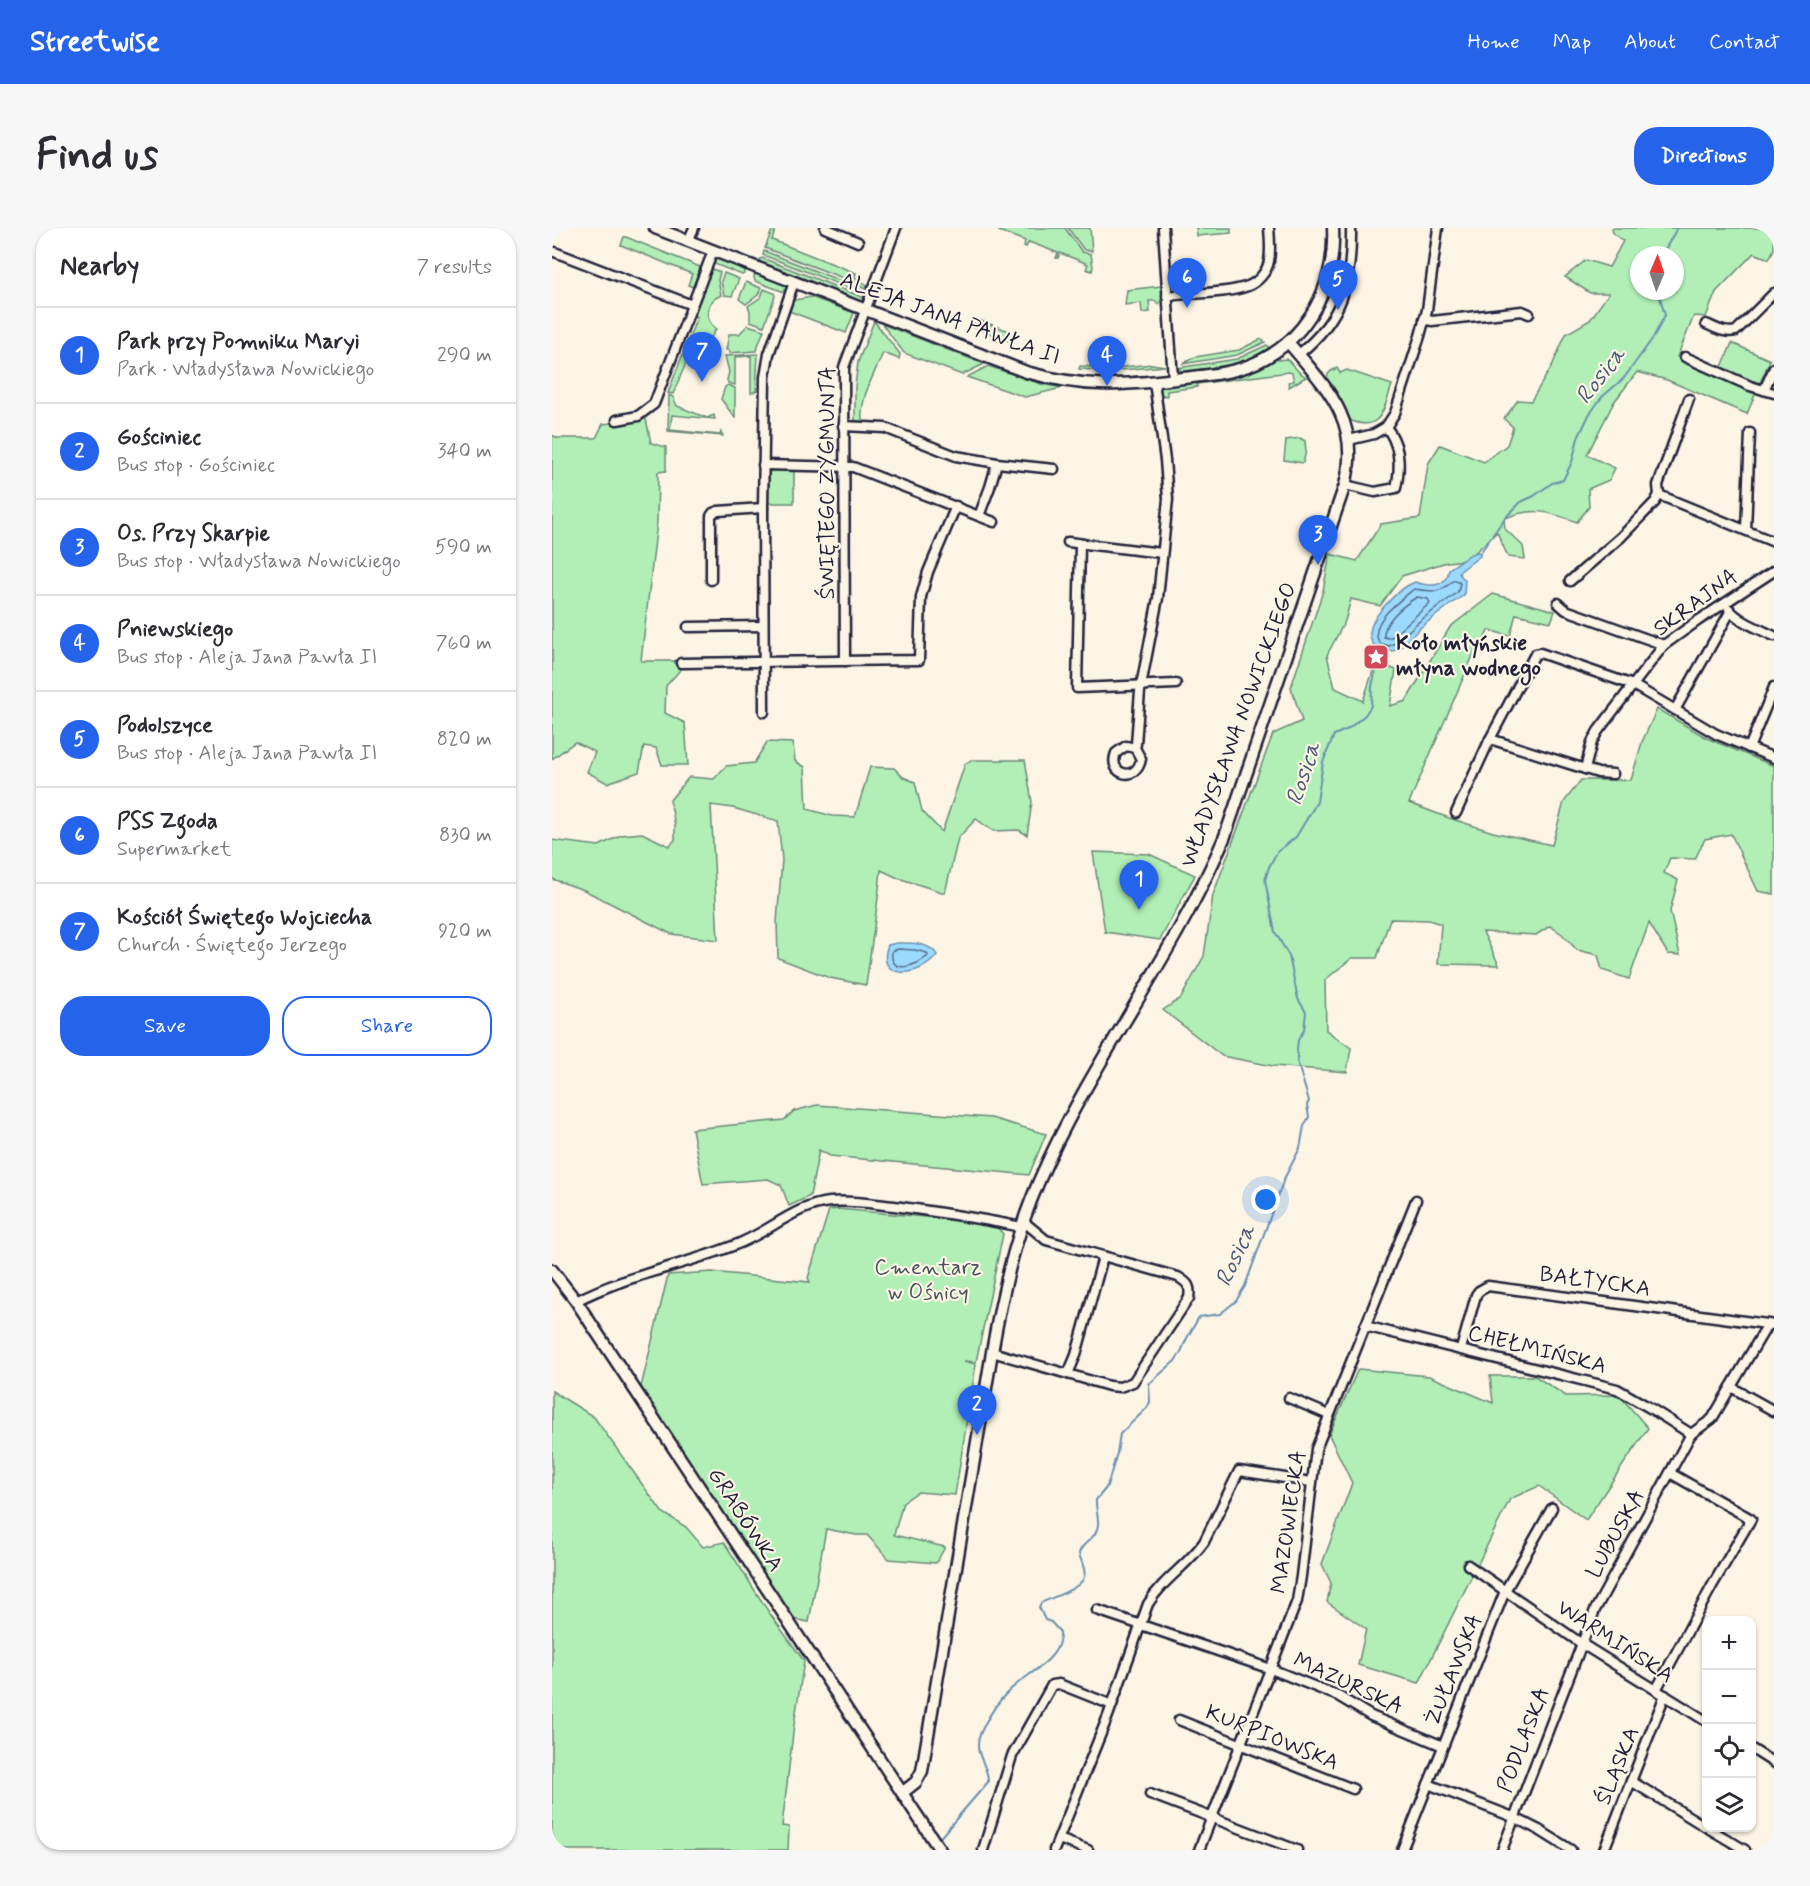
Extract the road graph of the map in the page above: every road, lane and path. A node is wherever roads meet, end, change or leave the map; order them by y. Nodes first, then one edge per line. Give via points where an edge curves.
1 (655, 228) edge
2 (694, 228) edge
3 (825, 228) edge
4 (895, 228) edge
5 (1163, 228) edge
6 (1269, 228) edge
7 (1334, 228) edge
8 (1350, 228) edge
9 (1438, 228) edge
10 (688, 241) junction
11 (858, 242) dead end
12 (552, 251) edge
13 (713, 251) junction
14 (794, 282) junction
15 (1774, 293) edge
16 (1167, 296) junction
17 (692, 305) junction
18 (865, 310) junction
19 (1529, 314) dead end
20 (1424, 319) junction
21 (1706, 324) dead end
22 (1288, 342) junction
23 (1299, 354) junction
24 (1685, 357) dead end
25 (1774, 368) edge
26 (1173, 379) junction
27 (1154, 382) junction
28 (1764, 390) junction
29 (1774, 393) edge
30 (1689, 399) dead end
31 (618, 420) dead end
32 (843, 426) junction
33 (1386, 427) junction
34 (1749, 433) dead end
35 (1349, 440) junction
36 (997, 463) junction
37 (764, 465) junction
38 (843, 466) junction
39 (1054, 469) dead end
40 (1345, 484) junction
41 (1659, 495) junction
42 (956, 506) junction
43 (763, 508) junction
44 (979, 516) junction
45 (994, 522) dead end
46 (1746, 530) junction
47 (1068, 542) dead end
48 (1774, 542) edge
49 (1080, 544) junction
50 (1162, 553) junction
51 (1774, 571) edge
52 (711, 580) dead end
53 (1570, 580) dead end
54 (1725, 602) junction
55 (1558, 603) dead end
56 (1730, 612) junction
57 (763, 626) junction
58 (688, 627) dead end
59 (1774, 636) edge
60 (1664, 645) junction
61 (764, 661) junction
62 (845, 661) junction
63 (681, 663) dead end
64 (1176, 684) dead end
65 (1633, 685) junction
66 (1142, 687) junction
67 (1774, 687) edge
68 (1675, 710) junction
69 (764, 712) dead end
70 (1490, 739) junction
71 (1135, 748) dead end
72 (1749, 748) junction
73 (1774, 758) edge
74 (1585, 769) junction
75 (1613, 774) dead end
76 (1456, 813) dead end
77 (1416, 1200) dead end
78 (1022, 1224) junction
79 (1104, 1257) junction
80 (552, 1270) edge
81 (576, 1301) junction
82 (1771, 1324) edge
83 (1365, 1326) junction
84 (1461, 1349) junction
85 (992, 1352) junction
86 (1068, 1374) junction
87 (1731, 1387) junction
88 (1289, 1398) dead end
89 (1774, 1411) edge
90 (1329, 1415) junction
91 (1691, 1434) junction
92 (1670, 1473) junction
93 (1311, 1482) junction
94 (1552, 1508) dead end
95 (1468, 1565) dead end
96 (1505, 1591) junction
97 (1097, 1610) dead end
98 (1139, 1625) junction
99 (1582, 1644) junction
100 (1271, 1669) junction
101 (1656, 1690) junction
102 (1665, 1695) junction
103 (1112, 1705) junction
104 (1702, 1718) edge
105 (1179, 1720) dead end
106 (1241, 1744) junction
107 (1443, 1746) junction
108 (1756, 1752) edge
109 (1774, 1763) edge
110 (1631, 1781) junction
111 (1428, 1784) junction
112 (1353, 1789) dead end
113 (902, 1793) junction
114 (1150, 1794) dead end
115 (1212, 1817) junction
116 (1513, 1818) junction
117 (1702, 1824) edge
118 (1715, 1832) edge
119 (1059, 1839) junction
120 (937, 1846) edge
121 (983, 1850) edge
122 (1054, 1850) edge
123 (1088, 1850) edge
124 (1199, 1850) edge
125 (1297, 1850) edge
126 (1402, 1850) edge
127 (1502, 1850) edge
128 (1571, 1850) edge
129 (1604, 1850) edge
130 (1745, 1850) edge

1 - 10 street, ALEJA JANA PAWŁA II
2 - 10 street
3 - 11 street
4 - 18 street, ŚWIĘTEGO ZYGMUNTA
5 - 16 street
6 - 16 street via 1269,264 1259,279 1229,290
7 - 22 street, ALEJA JANA PAWŁA II via 1325,288 1310,317
8 - 23 street via 1350,271 1340,305 1325,329
9 - 20 street
10 - 13 street, ALEJA JANA PAWŁA II
12 - 17 street
13 - 14 street, ALEJA JANA PAWŁA II
13 - 17 street
14 - 18 street, ALEJA JANA PAWŁA II
14 - 37 street via 766,365
15 - 21 street via 1736,331 1724,332
16 - 26 street
17 - 31 street via 654,404 638,416
18 - 27 street, ALEJA JANA PAWŁA II via 1047,378 1097,385
18 - 32 street, ŚWIĘTEGO ZYGMUNTA via 844,367
19 - 20 street via 1522,311
20 - 33 street via 1395,414
22 - 23 street, WŁADYSŁAWA NOWICKIEGO
22 - 26 street, ALEJA JANA PAWŁA II via 1241,369
23 - 35 street, WŁADYSŁAWA NOWICKIEGO via 1339,407
24 - 28 street
25 - 28 street
26 - 27 street, ALEJA JANA PAWŁA II
27 - 50 street via 1168,488
28 - 29 street
30 - 41 street via 1658,485
32 - 36 street via 885,429 956,456
32 - 38 street, ŚWIĘTEGO ZYGMUNTA
33 - 35 street
33 - 40 street via 1397,450 1396,488 1375,492
34 - 46 street
35 - 40 street, WŁADYSŁAWA NOWICKIEGO
36 - 39 street
36 - 44 street
37 - 38 street
37 - 43 street
38 - 42 street
38 - 62 street, ŚWIĘTEGO ZYGMUNTA
40 - 78 street, WŁADYSŁAWA NOWICKIEGO via 1225,836 1186,915 1062,1134
41 - 46 street
41 - 53 street via 1621,537
42 - 44 street
42 - 62 street via 921,597 919,660
43 - 52 street via 713,513
43 - 57 street
44 - 45 street
46 - 48 street
47 - 49 street
49 - 50 street
49 - 66 street via 1077,688
50 - 66 street
51 - 54 street, SKRAJNA
54 - 56 street
54 - 60 street, SKRAJNA
55 - 60 street via 1566,610
56 - 59 street
56 - 68 street, SKRAJNA
57 - 58 street
57 - 61 street
60 - 65 street, SKRAJNA
61 - 62 street
61 - 63 street
61 - 69 street
64 - 66 street
65 - 68 street
65 - 70 street via 1535,654
65 - 74 street, SKRAJNA via 1598,731
66 - 71 street
67 - 72 street
68 - 72 street via 1716,735
70 - 74 street
70 - 76 street
72 - 73 street
74 - 75 street
77 - 83 street, MAZOWIECKA
78 - 79 street via 1046,1240
78 - 81 street via 876,1204 822,1203 791,1214 748,1240 609,1286
78 - 85 street, WŁADYSŁAWA NOWICKIEGO
79 - 86 street
79 - 86 street via 1178,1277 1188,1283 1189,1298 1133,1382 1109,1386
80 - 81 street, GRABÓWKA
81 - 113 street, GRABÓWKA
82 - 84 street, BAŁTYCKA via 1488,1286 1476,1295
82 - 87 street, BAŁTYCKA
83 - 84 street, CHEŁMIŃSKA
83 - 90 street, MAZOWIECKA
84 - 91 street, CHEŁMIŃSKA via 1617,1389
85 - 86 street
85 - 113 street, WŁADYSŁAWA NOWICKIEGO via 922,1771
87 - 89 street
87 - 91 street, BAŁTYCKA via 1712,1419
88 - 90 street
90 - 93 street, MAZOWIECKA via 1316,1449
91 - 92 street, LUBUSKA
92 - 99 street, LUBUSKA via 1595,1610
92 - 101 street via 1751,1519
93 - 98 street via 1239,1471 1204,1542 1157,1589
93 - 100 street, MAZOWIECKA via 1299,1592
94 - 96 street, ŻUŁAWSKA
95 - 96 street, WARMIŃSKA
96 - 99 street, WARMIŃSKA
96 - 107 street, ŻUŁAWSKA
97 - 98 street, MAZURSKA
98 - 100 street, MAZURSKA
98 - 103 street
99 - 101 street, WARMIŃSKA
99 - 116 street, PODLASKA
100 - 106 street, MAZOWIECKA
100 - 107 street, MAZURSKA
101 - 102 street, WARMIŃSKA
102 - 104 street, WARMIŃSKA
102 - 110 street, ŚLĄSKA
103 - 119 street
103 - 121 street via 1059,1684 1052,1685 1012,1756
105 - 106 street, KURPIOWSKA
106 - 112 street, KURPIOWSKA
106 - 115 street, MAZOWIECKA
107 - 111 street, ŻUŁAWSKA
108 - 109 street
110 - 117 street
110 - 129 street, ŚLĄSKA
111 - 116 street
111 - 126 street, ŻUŁAWSKA
113 - 120 street, GRABÓWKA
114 - 115 street
115 - 124 street, MAZOWIECKA
115 - 125 street
116 - 127 street, PODLASKA
116 - 128 street
118 - 130 street
119 - 122 street
119 - 123 street

